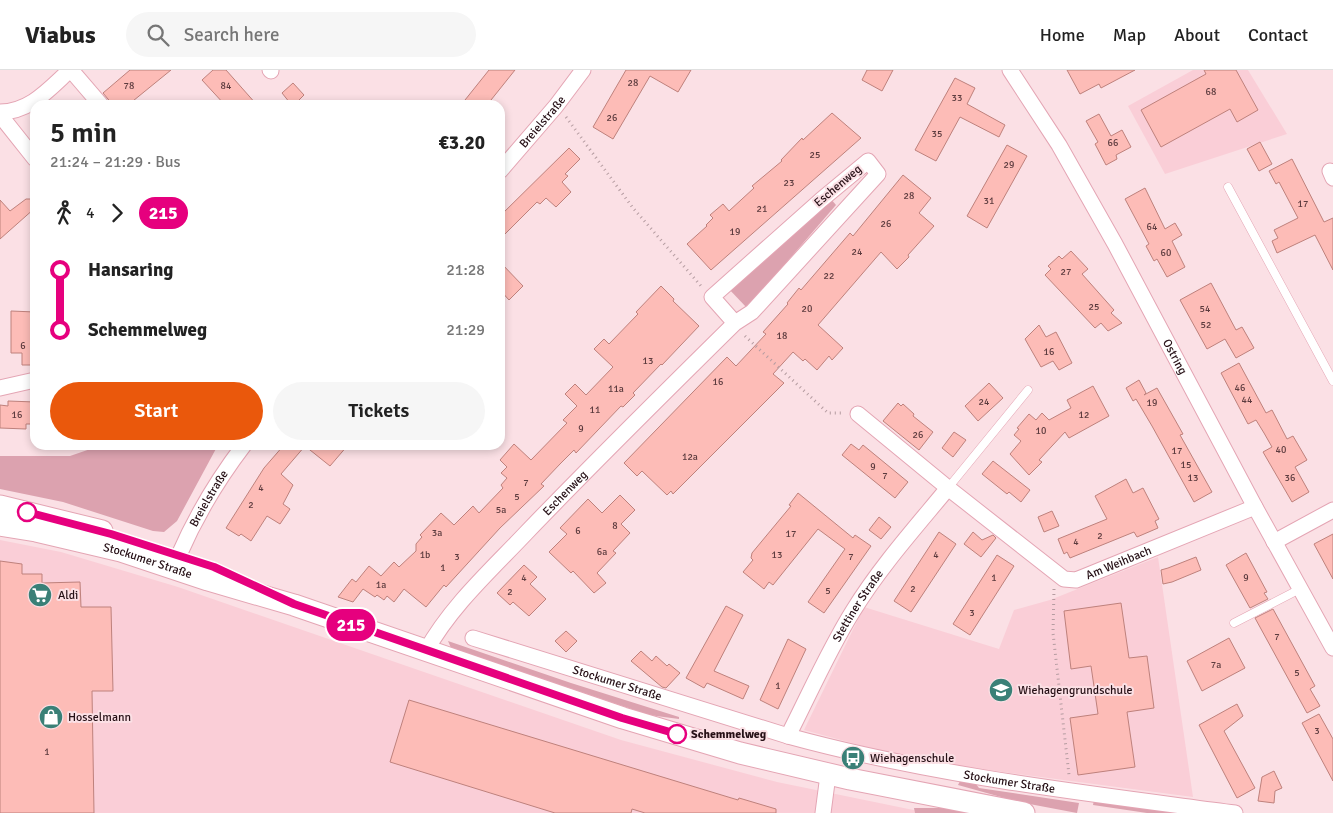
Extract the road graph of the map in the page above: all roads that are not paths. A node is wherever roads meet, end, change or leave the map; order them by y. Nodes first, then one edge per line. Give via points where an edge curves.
1 (70, 70) edge
2 (583, 70) edge
3 (1010, 70) edge
4 (35, 100) edge
5 (97, 100) edge
6 (30, 104) edge
7 (0, 114) edge
8 (30, 153) edge
9 (505, 165) edge
10 (1228, 187) dead end
11 (735, 323) junction
12 (30, 381) edge
13 (1333, 381) edge
14 (0, 388) edge
15 (1028, 390) dead end
16 (858, 414) road end
17 (240, 450) edge
18 (948, 488) junction
19 (0, 506) edge
20 (1255, 507) junction
21 (1333, 510) edge
22 (0, 525) edge
23 (1274, 542) junction
24 (179, 555) junction
25 (1300, 589) junction
26 (294, 604) junction
27 (1234, 623) dead end
28 (473, 638) dead end
29 (1333, 648) edge
30 (426, 651) junction
31 (788, 736) junction
32 (828, 775) junction
33 (823, 813) edge
34 (1024, 813) edge
35 (1235, 813) edge

1 - 4 street
1 - 5 street
2 - 9 street, Breielstraße
3 - 20 street, Ostring via 1059,145 1115,244
6 - 7 street
7 - 8 street
10 - 13 lane
11 - 11 street, Eschenweg via 752,312 878,174 868,161 712,297
11 - 30 street, Eschenweg via 590,466 475,587 438,629
12 - 14 street
15 - 18 lane
16 - 18 street, Am Weihbach
17 - 24 street, Breielstraße via 221,476
18 - 20 street, Am Weihbach via 1064,579 1076,580
18 - 31 street, Stettiner Straße via 884,567 853,612
19 - 24 main road, Stockumer Straße
20 - 23 street, Ostring
21 - 23 street
22 - 26 main road, Stockumer Straße via 121,550 208,580
23 - 25 street, Ostring
24 - 26 main road, Stockumer Straße via 214,567
25 - 27 lane
25 - 29 street, Ostring
26 - 30 main road, Stockumer Straße
28 - 31 street, Stockumer Straße
30 - 32 main road, Stockumer Straße via 622,718
31 - 35 street, Stockumer Straße via 828,748 911,765
32 - 33 street
32 - 34 main road, Stockumer Straße

